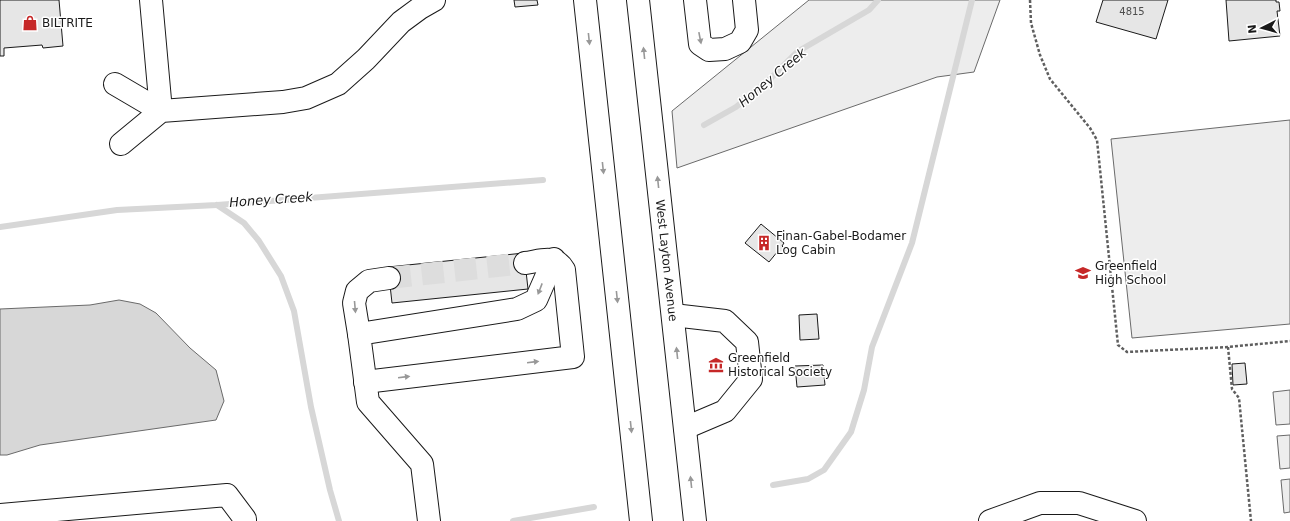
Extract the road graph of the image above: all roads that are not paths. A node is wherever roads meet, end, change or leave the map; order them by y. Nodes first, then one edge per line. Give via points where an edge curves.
1 (151, 0) edge
2 (434, 0) edge
3 (585, 0) edge
4 (638, 0) edge
5 (695, 0) edge
6 (744, 0) edge
7 (115, 84) dead end
8 (161, 111) junction
9 (121, 144) dead end
10 (554, 259) junction
11 (525, 263) tunnel mouth
12 (389, 278) tunnel mouth
13 (672, 315) junction
14 (359, 334) junction
15 (365, 382) junction
16 (685, 428) junction
17 (0, 515) edge
18 (245, 521) edge
19 (429, 521) edge
20 (641, 521) edge
21 (695, 521) edge
22 (990, 521) edge
23 (1135, 521) edge

1 - 8 main road
2 - 8 main road via 401,22 338,84 306,98
3 -> 20 main road
13 -> 4 main road, West Layton Avenue
5 -> 6 main road via 700,44 709,50 725,50 740,42 747,30
7 - 8 main road
8 - 9 main road
10 - 11 main road
10 -> 14 main road via 536,300 517,309
15 -> 10 main road via 573,357 564,270
12 -> 14 main road via 369,281 357,291 354,303
16 -> 13 main road, West Layton Avenue
13 - 16 main road via 725,320 747,342 751,378 725,411
14 - 15 main road
15 - 19 main road via 368,402 422,464
21 -> 16 main road, West Layton Avenue
17 - 18 main road via 227,495
22 - 23 main road via 1040,503 1079,503

